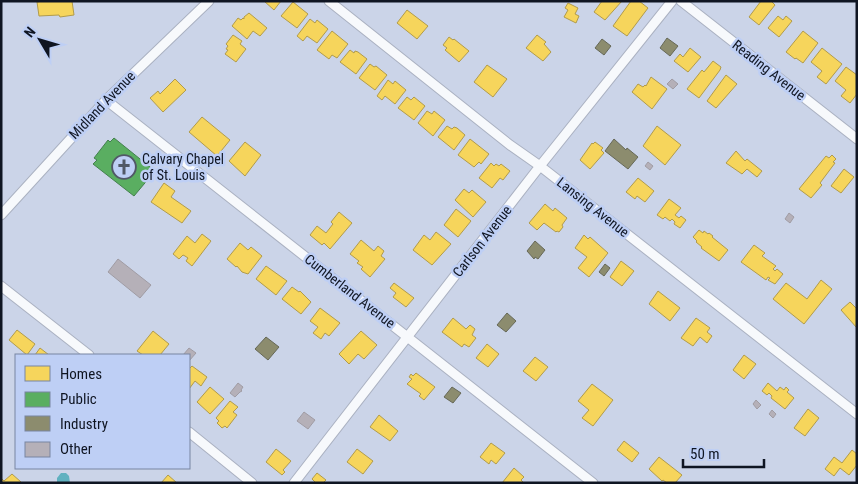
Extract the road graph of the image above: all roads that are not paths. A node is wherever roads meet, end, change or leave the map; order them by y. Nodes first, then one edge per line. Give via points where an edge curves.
1 (209, 1) edge
2 (329, 1) edge
3 (672, 1) edge
4 (681, 1) edge
5 (106, 100) junction
6 (857, 139) edge
7 (540, 166) junction
8 (1, 215) edge
9 (1, 286) edge
10 (408, 336) junction
11 (88, 354) edge
12 (857, 414) edge
13 (190, 433) edge
14 (252, 483) edge
15 (294, 483) edge
16 (593, 483) edge

1 - 5 street, Midland Avenue
2 - 7 street, Lansing Avenue
3 - 7 street, Carlson Avenue
4 - 6 street, Reading Avenue
5 - 8 street, Midland Avenue
5 - 10 street, Cumberland Avenue
7 - 10 street, Carlson Avenue
7 - 12 street, Lansing Avenue
9 - 11 street
10 - 15 street, Carlson Avenue
10 - 16 street, Cumberland Avenue
13 - 14 street

